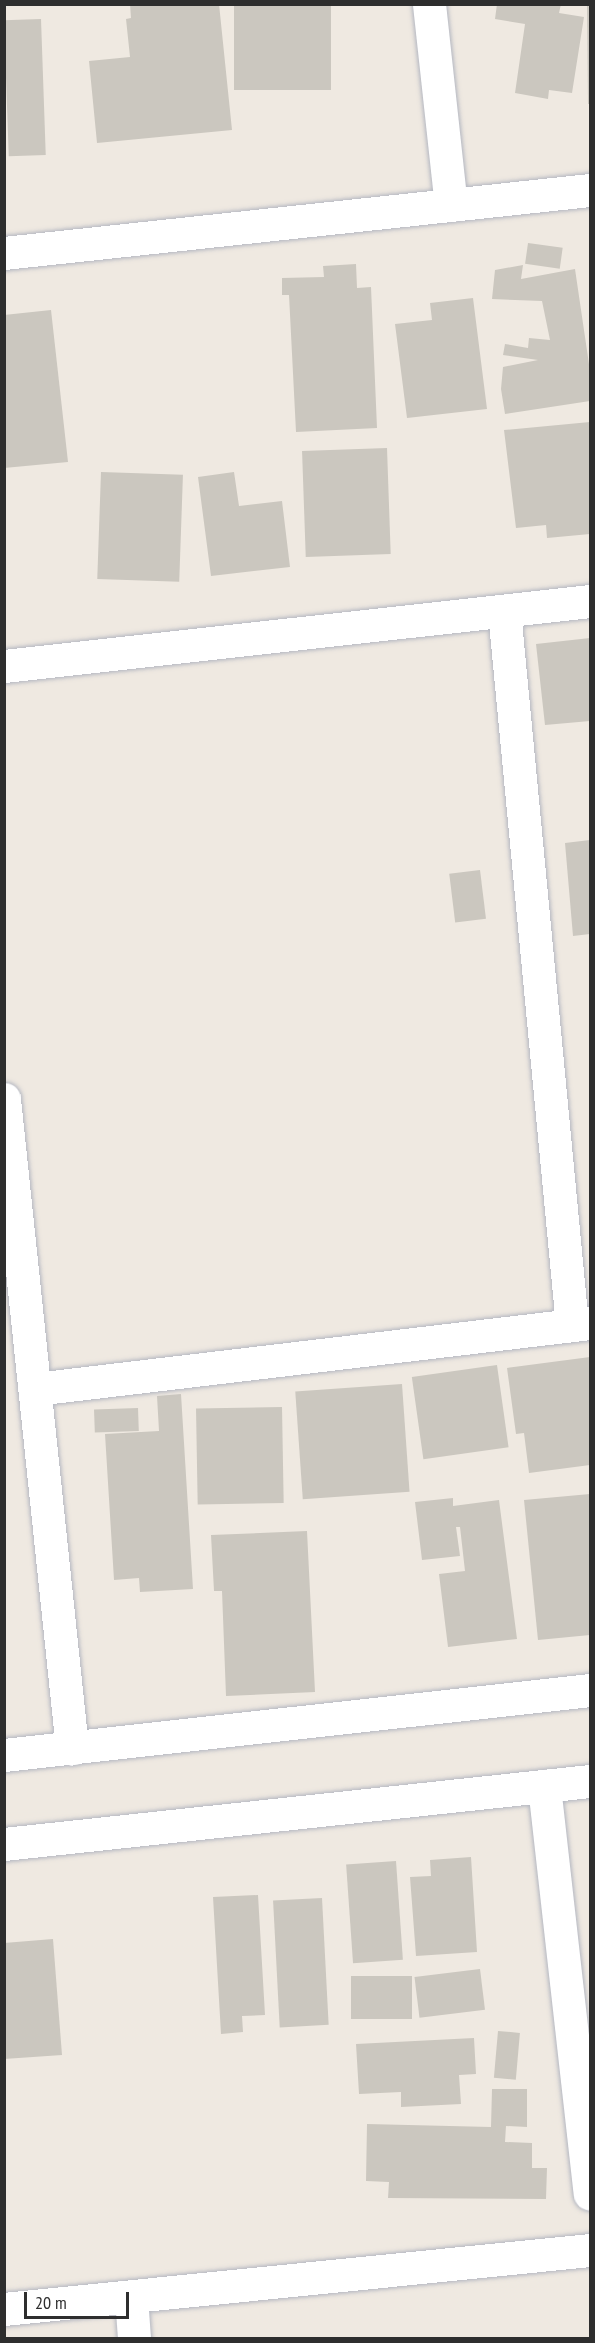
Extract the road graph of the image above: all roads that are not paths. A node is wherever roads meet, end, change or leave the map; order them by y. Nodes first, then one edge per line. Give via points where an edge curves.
1 (429, 4) edge
2 (591, 190) edge
3 (451, 205) junction
4 (4, 253) edge
5 (591, 602) edge
6 (504, 611) junction
7 (4, 666) edge
8 (4, 1099) edge
9 (581, 1324) edge
10 (34, 1389) junction
11 (591, 1690) edge
12 (72, 1748) junction
13 (4, 1755) edge
14 (591, 1781) edge
15 (544, 1786) junction
16 (4, 1844) edge
17 (591, 2193) edge
18 (591, 2250) edge
19 (131, 2297) junction
20 (4, 2309) edge
21 (134, 2338) edge

1 - 3 street
2 - 3 street
3 - 4 street
5 - 6 street
6 - 7 street
6 - 9 street
8 - 10 street
9 - 10 street
10 - 12 street
11 - 12 street
12 - 13 street
14 - 15 street
15 - 16 street
15 - 17 street
18 - 19 street
19 - 20 street
19 - 21 street

